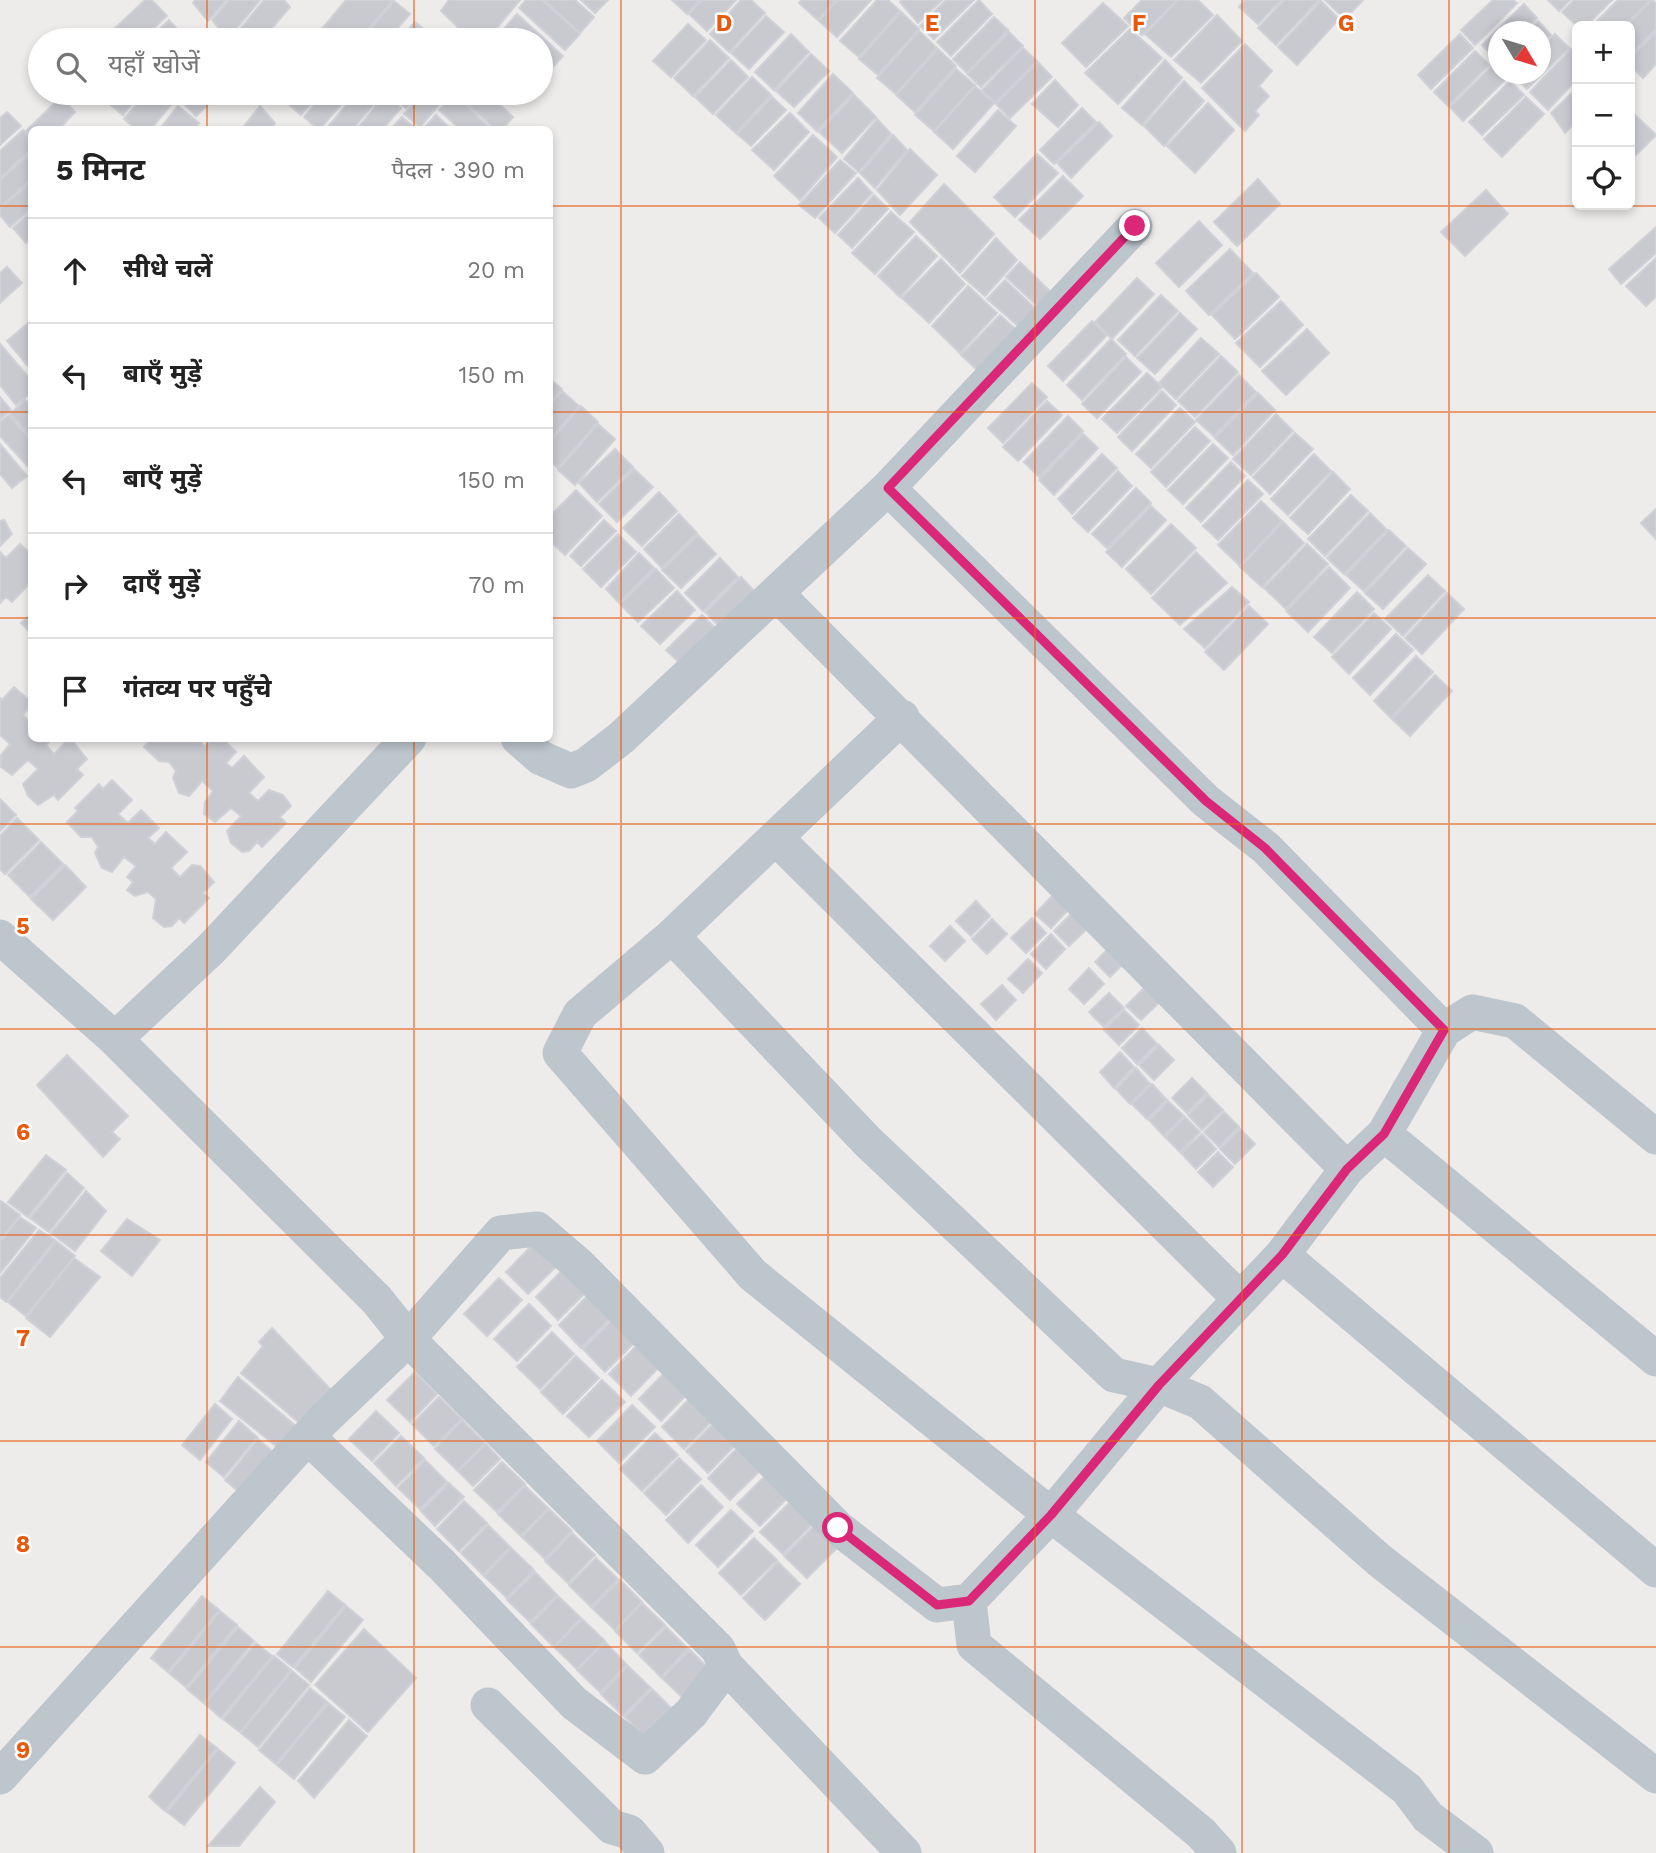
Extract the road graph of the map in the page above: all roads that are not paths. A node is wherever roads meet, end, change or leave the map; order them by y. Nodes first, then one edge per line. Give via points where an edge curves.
1 (1135, 226) dead end
2 (888, 488) junction
3 (778, 594) junction
4 (902, 717) junction
5 (405, 742) edge
6 (523, 742) edge
7 (777, 839) junction
8 (673, 936) junction
9 (0, 937) edge
10 (1444, 1030) junction
11 (115, 1039) junction
12 (1384, 1134) junction
13 (1656, 1137) edge
14 (1347, 1169) junction
15 (1282, 1255) junction
16 (1240, 1298) junction
17 (408, 1339) junction
18 (1656, 1359) edge
19 (1159, 1385) junction
20 (309, 1438) junction
21 (1051, 1515) junction
22 (1656, 1570) edge
23 (969, 1601) junction
24 (726, 1666) junction
25 (488, 1705) dead end
26 (1656, 1776) edge
27 (0, 1777) edge
28 (647, 1853) edge
29 (904, 1853) edge
30 (1219, 1853) edge
31 (1476, 1853) edge

1 - 2 street
2 - 3 street
2 - 10 street via 1206,801 1265,848
3 - 4 street
3 - 6 street via 586,765 571,771 541,758
4 - 7 street
4 - 14 street
5 - 11 street via 211,949
7 - 8 street
7 - 16 street
8 - 19 street via 868,1142 1114,1375
8 - 21 street via 580,1014 560,1053 753,1275
9 - 11 street
10 - 12 street
10 - 13 street via 1472,1012 1515,1021
11 - 17 street via 377,1300
12 - 14 street
12 - 18 street
14 - 15 street
15 - 16 street
15 - 22 street
16 - 19 street
17 - 20 street
17 - 23 street via 501,1233 537,1228 838,1528 937,1605
17 - 24 street via 718,1649
19 - 21 street
19 - 26 street via 1200,1402 1379,1560
20 - 24 street via 442,1565 574,1703 645,1757 691,1713
20 - 27 street
21 - 23 street
21 - 31 street via 1407,1789 1428,1817
23 - 30 street via 974,1645 1201,1833
24 - 29 street
25 - 28 street via 612,1827 629,1832

